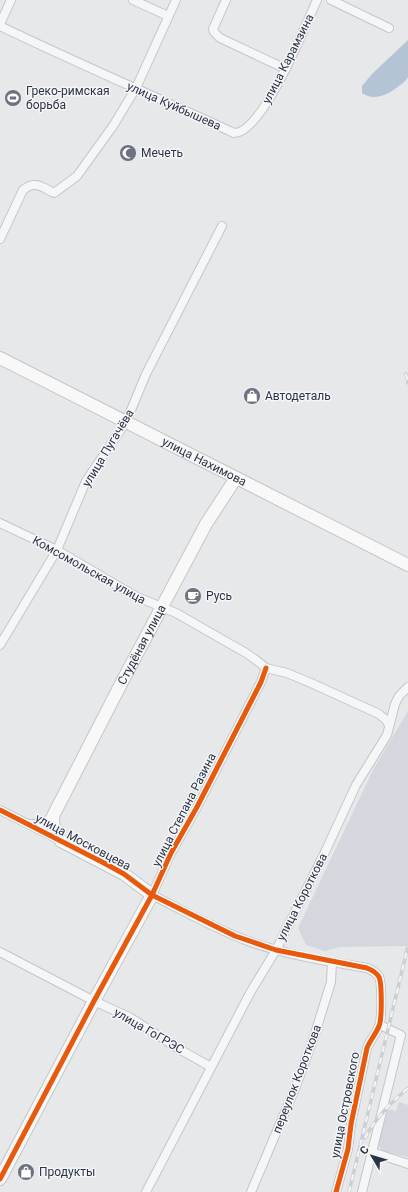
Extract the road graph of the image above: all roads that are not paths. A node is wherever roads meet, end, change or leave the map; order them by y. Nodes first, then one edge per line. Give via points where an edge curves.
1 (11, 0) edge
2 (133, 0) edge
3 (176, 0) edge
4 (226, 0) edge
5 (317, 0) edge
6 (331, 0) edge
7 (168, 16) junction
8 (0, 25) edge
9 (389, 28) dead end
10 (286, 69) junction
11 (136, 88) junction
12 (239, 133) joint
13 (222, 226) dead end
14 (0, 239) edge
15 (0, 358) edge
16 (126, 422) junction
17 (236, 478) junction
18 (0, 523) edge
19 (57, 550) junction
20 (408, 565) edge
21 (162, 607) junction
22 (0, 645) edge
23 (266, 668) junction
24 (408, 687) edge
25 (389, 726) junction
26 (0, 810) edge
27 (53, 816) junction
28 (28, 824) junction
29 (61, 841) junction
30 (152, 895) junction
31 (276, 950) junction
32 (0, 952) edge
33 (332, 962) junction
34 (94, 1001) junction
35 (380, 1025) junction
36 (211, 1067) junction
37 (372, 1152) junction
38 (408, 1164) edge
39 (0, 1179) edge
40 (146, 1192) edge
41 (251, 1192) edge
42 (336, 1192) edge
43 (362, 1192) edge

1 - 8 street
2 - 7 street
3 - 7 street
4 - 10 street via 214,32 220,38
5 - 10 street, улица Карамзина
6 - 9 street
7 - 11 street
8 - 11 street, улица Куйбышева
10 - 12 street, улица Карамзина via 265,106 252,123
11 - 12 street, улица Куйбышева via 234,133
11 - 14 street via 113,126 77,176 54,193 36,184 29,185 23,190
13 - 16 street, улица Пугачёва via 146,374
15 - 16 street, улица Нахимова
16 - 17 street, улица Нахимова
16 - 19 street, улица Пугачёва via 86,482
17 - 20 street, улица Нахимова
17 - 21 street, Студёная улица via 206,524
18 - 19 street, Комсомольская улица
19 - 21 street, Комсомольская улица via 135,596
19 - 22 street, улица Пугачёва
21 - 23 street, Комсомольская улица via 246,653
21 - 27 street, Студёная улица
23 - 25 street, Комсомольская улица via 305,680 379,714
23 - 30 street, улица Степана Разина
24 - 25 street, улица Короткова via 399,696
25 - 31 street, улица Короткова via 387,735 356,785
26 - 28 street, улица Московцева
27 - 28 street, улица Московцева via 42,824
27 - 29 street via 55,833
28 - 29 street, улица Московцева
29 - 30 street, улица Московцева via 124,874
30 - 31 street, улица Московцева via 223,931
30 - 34 street, улица Степана Разина
31 - 33 street, улица Московцева
31 - 36 street, улица Короткова
32 - 34 street, улица ГоГРЭС
33 - 35 street, улица Московцева via 367,968 379,976
33 - 41 street, переулок Короткова via 331,982 314,1036 296,1086
34 - 36 street, улица ГоГРЭС via 131,1018
34 - 39 street, улица Степана Разина
35 - 37 street via 401,1035
35 - 42 street, улица Островского via 367,1048 348,1149
36 - 40 street, улица Короткова
37 - 38 street
37 - 43 street

